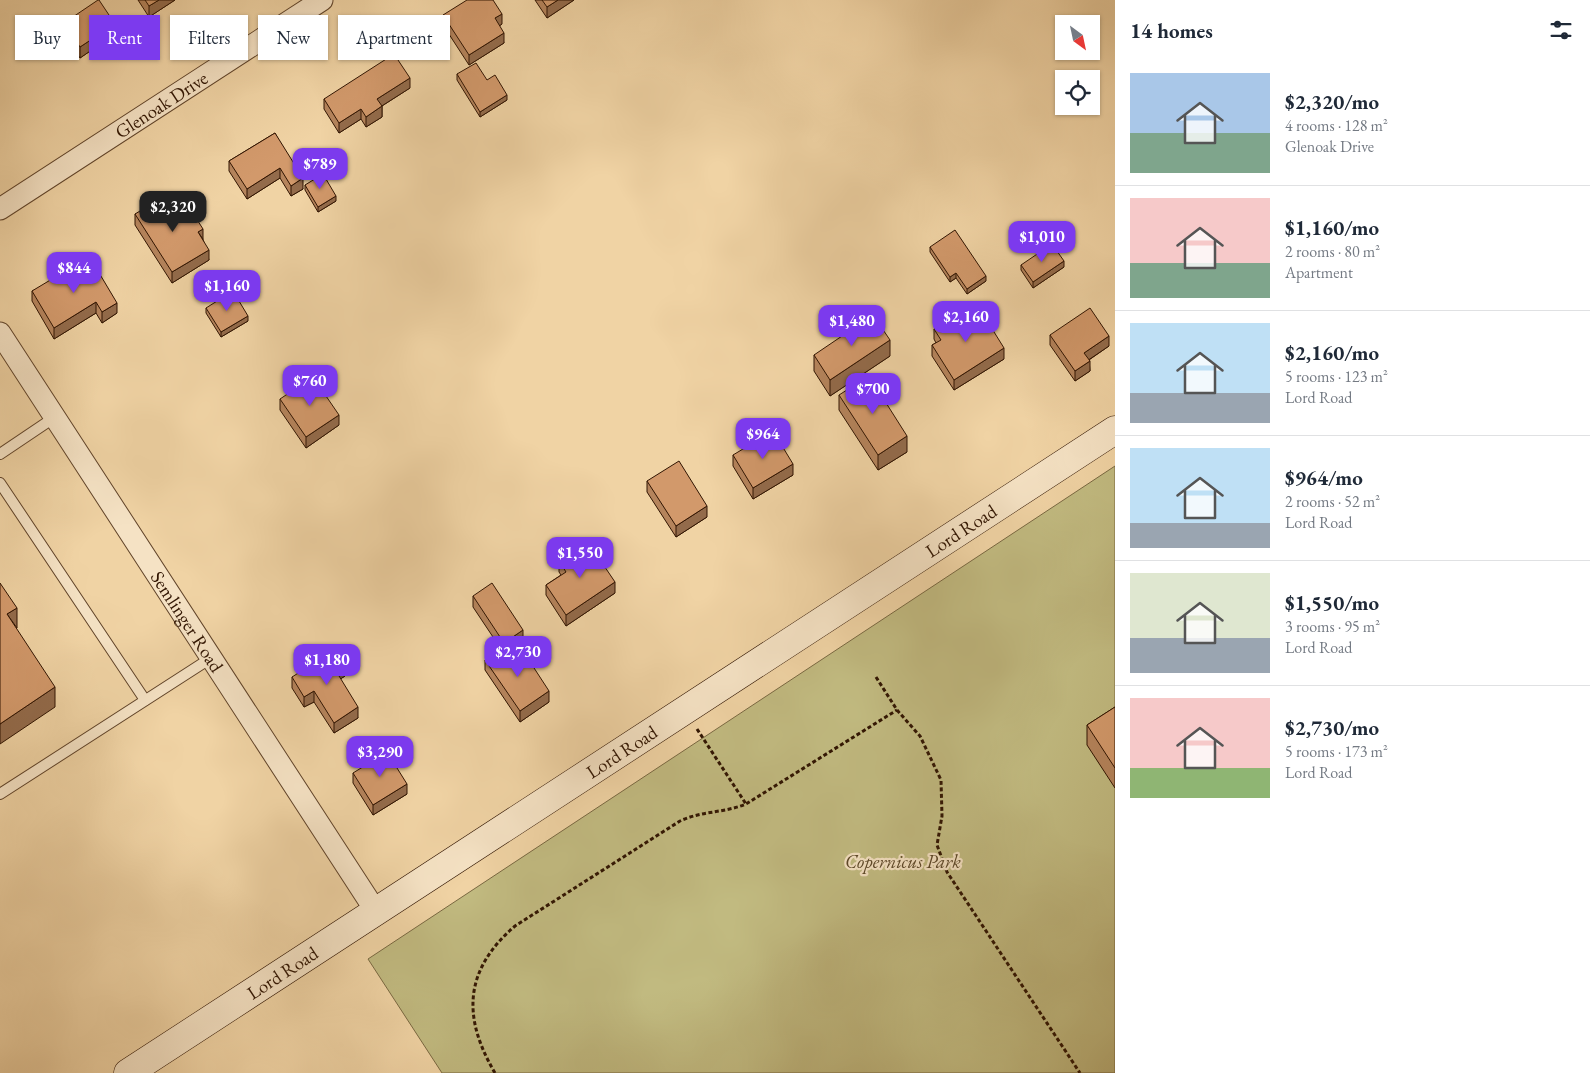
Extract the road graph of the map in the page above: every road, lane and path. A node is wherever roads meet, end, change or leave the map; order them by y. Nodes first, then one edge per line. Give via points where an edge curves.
1 (322, 0) edge
2 (0, 209) edge
3 (0, 333) edge
4 (55, 417) junction
5 (1115, 430) edge
6 (0, 454) edge
7 (0, 483) edge
8 (211, 658) junction
9 (876, 678) dead end
10 (145, 700) junction
11 (684, 710) junction
12 (897, 710) junction
13 (0, 794) edge
14 (746, 804) junction
15 (375, 910) junction
16 (140, 1070) edge
17 (495, 1073) edge
18 (1080, 1073) edge

1 - 2 street, Glenoak Drive
3 - 4 street, Semlinger Road
4 - 6 lane
4 - 8 street, Semlinger Road
5 - 11 street, Lord Road
7 - 10 lane
8 - 10 lane
8 - 15 street, Semlinger Road
9 - 12 path
10 - 13 lane
11 - 14 path
11 - 15 street, Lord Road
12 - 14 path
12 - 18 path via 920,736 940,780 942,816 937,845 947,872
14 - 17 path via 731,810 696,814 680,821 514,926 497,941 482,963 474,985 472,1009 475,1031
15 - 16 street, Lord Road

